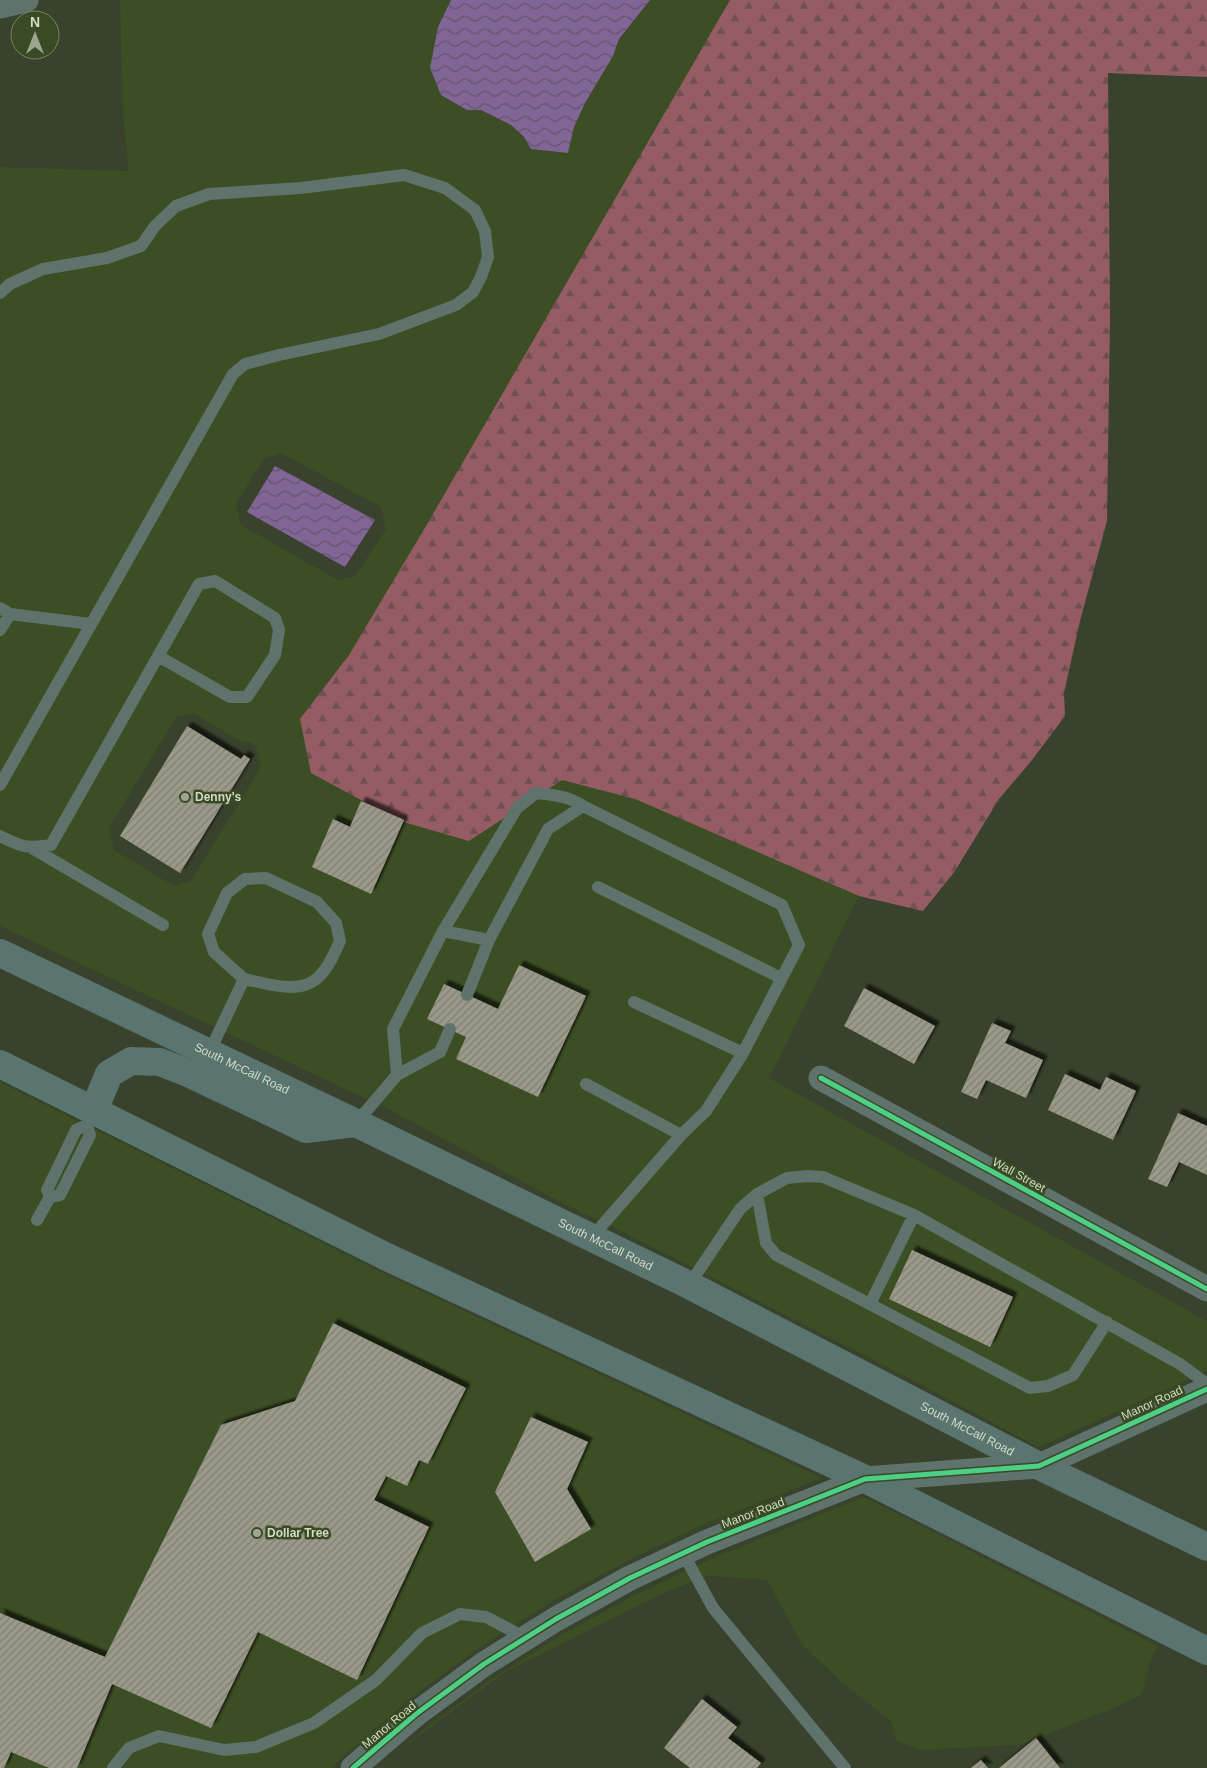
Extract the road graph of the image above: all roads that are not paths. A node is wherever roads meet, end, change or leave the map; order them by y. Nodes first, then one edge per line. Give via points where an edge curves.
1 (26, 0) edge
2 (0, 6) edge
3 (0, 293) edge
4 (5, 612) edge
5 (91, 624) junction
6 (0, 630) edge
7 (158, 656) junction
8 (0, 785) edge
9 (583, 806) junction
10 (0, 836) edge
11 (32, 848) junction
12 (598, 887) dead end
13 (163, 926) dead end
14 (443, 931) junction
15 (489, 940) junction
16 (0, 953) edge
17 (781, 978) junction
18 (244, 979) junction
19 (467, 995) dead end
20 (634, 1002) dead end
21 (450, 1029) dead end
22 (209, 1053) junction
23 (742, 1053) junction
24 (0, 1064) edge
25 (397, 1075) junction
26 (821, 1078) dead end
27 (586, 1084) dead end
28 (90, 1118) junction
29 (356, 1123) junction
30 (681, 1135) junction
31 (757, 1194) junction
32 (914, 1215) junction
33 (37, 1220) dead end
34 (591, 1238) junction
35 (689, 1285) junction
36 (1207, 1289) edge
37 (870, 1304) junction
38 (1107, 1322) junction
39 (1207, 1384) edge
40 (1207, 1389) edge
41 (1039, 1466) junction
42 (865, 1479) junction
43 (1207, 1547) edge
44 (683, 1553) junction
45 (526, 1638) junction
46 (1207, 1651) edge
47 (113, 1768) edge
48 (353, 1768) edge
49 (845, 1768) edge

1 - 2 street
3 - 5 lane via 10,284 44,269 107,258 141,246 155,226 176,206 209,194 404,176 445,188 475,210 485,231 488,257 481,278 473,292 456,306 379,334 245,364 233,374
4 - 5 lane
4 - 6 lane
5 - 8 lane
7 - 7 lane via 199,584 214,581 275,618 279,630 275,655 248,697 230,697
7 - 11 lane via 51,845
9 - 14 lane via 561,796 536,793 516,808
9 - 15 lane via 548,829
9 - 17 lane via 782,905 799,945
10 - 11 lane
11 - 13 lane
12 - 17 lane
14 - 15 lane
14 - 25 lane via 393,1029
15 - 19 lane
16 - 22 main road, South McCall Road
17 - 23 lane
18 - 18 lane via 292,988 315,981 340,941 336,922 317,902 266,878 245,879 227,893 208,934 214,952
18 - 22 lane
20 - 23 lane
21 - 25 lane via 440,1052
22 - 29 main road, South McCall Road
23 - 30 lane via 706,1111
24 - 28 main road
25 - 29 lane
26 - 36 street, Wall Street
27 - 30 lane
28 - 29 main road via 108,1074 131,1061 160,1062 306,1129
28 - 33 lane via 90,1135 60,1195 50,1197
28 - 42 main road
29 - 34 main road, South McCall Road
30 - 34 lane
31 - 32 lane via 787,1178 822,1177
31 - 35 lane via 740,1209
31 - 37 lane via 766,1243 776,1255
32 - 37 lane
32 - 38 lane
34 - 35 main road, South McCall Road
35 - 41 main road, South McCall Road
37 - 38 lane via 1030,1388 1048,1386 1073,1375
38 - 39 lane via 1180,1364
40 - 41 street, Manor Road
41 - 42 street, Manor Road
41 - 43 main road, South McCall Road
42 - 44 street, Manor Road
42 - 46 main road
44 - 45 street, Manor Road via 556,1618
44 - 49 lane via 713,1608
45 - 47 lane via 486,1617 460,1614 422,1633 376,1680 314,1723 256,1747 224,1750 159,1736 129,1748
45 - 48 street, Manor Road via 416,1714

